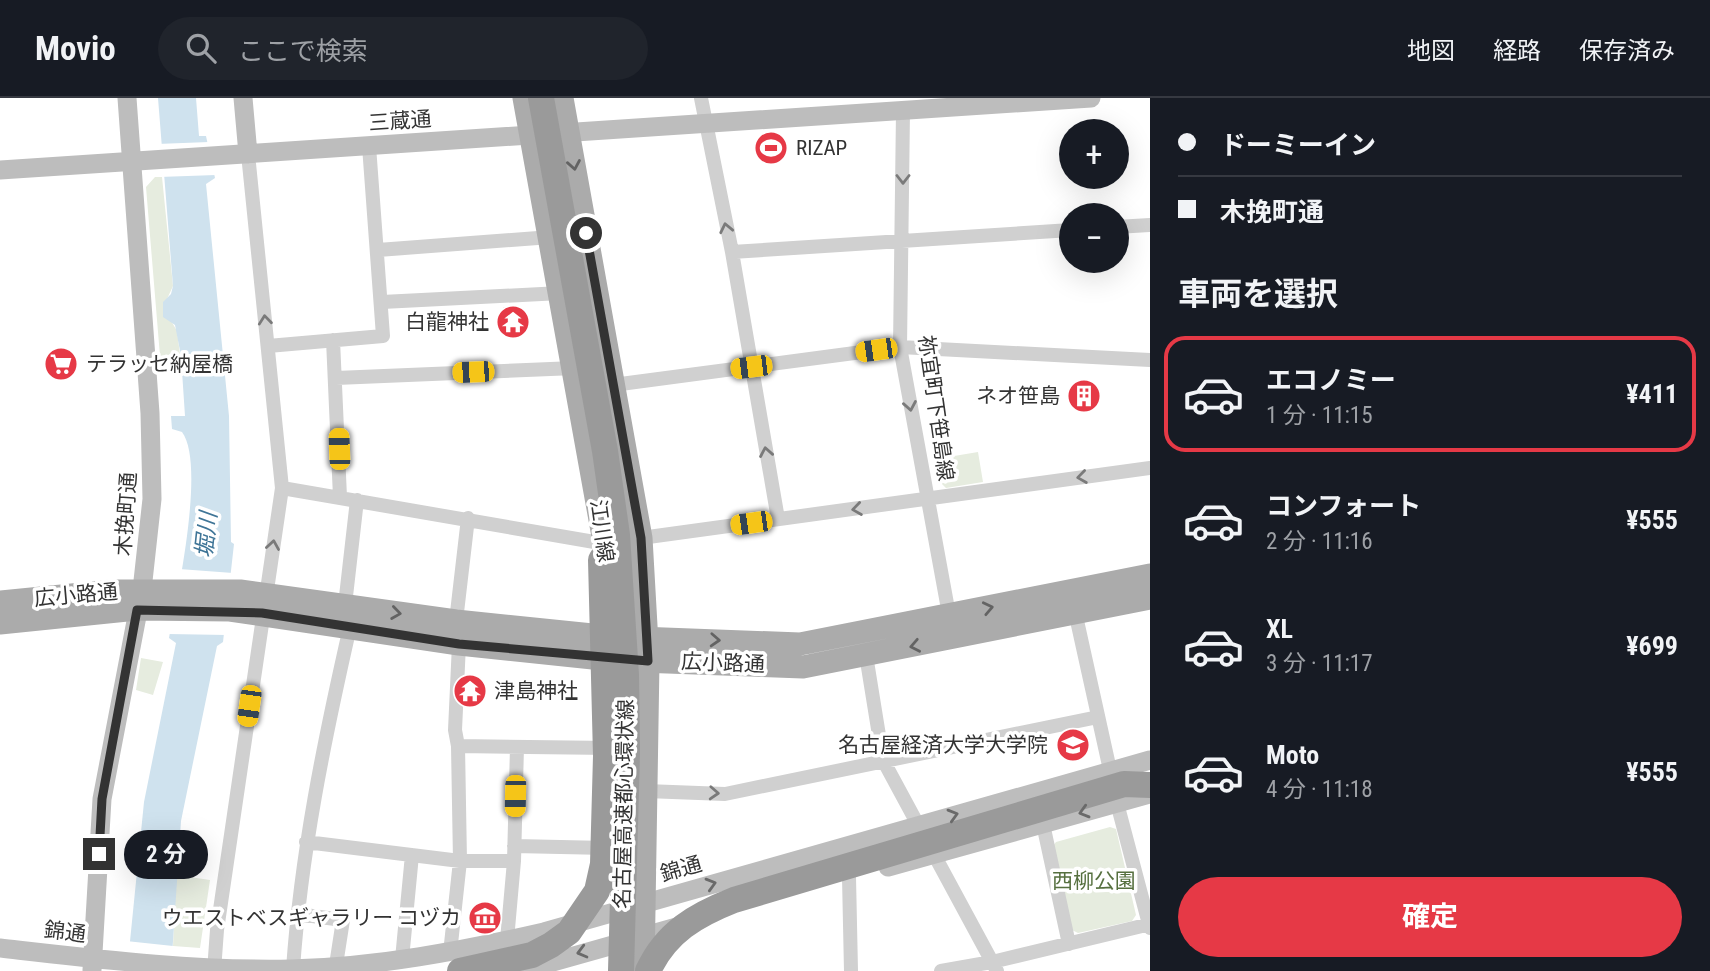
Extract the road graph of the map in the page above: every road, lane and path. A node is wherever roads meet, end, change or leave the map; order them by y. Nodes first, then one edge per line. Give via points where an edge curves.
1 (127, 98) edge
2 (243, 98) edge
3 (524, 98) edge
4 (541, 98) edge
5 (562, 98) edge
6 (701, 98) edge
7 (1091, 98) edge
8 (903, 104) edge
9 (705, 124) junction
10 (568, 132) junction
11 (531, 134) junction
12 (369, 146) junction
13 (248, 154) junction
14 (131, 162) junction
15 (0, 170) edge
16 (1150, 225) edge
17 (1129, 227) edge
18 (1059, 231) edge
19 (551, 237) junction
20 (903, 240) junction
21 (378, 250) junction
22 (732, 252) junction
23 (561, 293) junction
24 (382, 302) junction
25 (333, 340) junction
26 (268, 346) junction
27 (901, 347) junction
28 (1150, 360) edge
29 (751, 367) junction
30 (575, 368) junction
31 (336, 378) junction
32 (613, 385) junction
33 (1150, 468) edge
34 (282, 488) junction
35 (340, 497) junction
36 (926, 499) junction
37 (357, 500) junction
38 (468, 518) junction
39 (778, 519) junction
40 (621, 539) junction
41 (1150, 575) edge
42 (1070, 591) junction
43 (1150, 598) edge
44 (139, 600) junction
45 (0, 602) edge
46 (264, 603) junction
47 (1075, 614) junction
48 (348, 616) junction
49 (456, 621) junction
50 (0, 623) edge
51 (952, 627) junction
52 (647, 637) junction
53 (459, 644) junction
54 (612, 649) junction
55 (866, 656) junction
56 (648, 661) junction
57 (1098, 718) junction
58 (458, 746) junction
59 (517, 747) junction
60 (613, 748) junction
61 (883, 760) junction
62 (1150, 760) edge
63 (1110, 770) junction
64 (1150, 785) edge
65 (646, 791) junction
66 (1150, 794) edge
67 (1117, 803) junction
68 (1043, 824) junction
69 (917, 825) junction
70 (306, 842) junction
71 (514, 846) junction
72 (612, 849) junction
73 (412, 855) junction
74 (934, 855) junction
75 (460, 861) junction
76 (514, 861) junction
77 (849, 877) junction
78 (645, 903) junction
79 (610, 913) junction
80 (297, 914) junction
81 (1149, 926) edge
82 (643, 936) junction
83 (507, 940) junction
84 (1069, 944) junction
85 (610, 945) junction
86 (0, 948) edge
87 (402, 959) junction
88 (455, 962) edge
89 (92, 965) edge
90 (336, 965) junction
91 (995, 967) edge
92 (293, 969) edge
93 (214, 970) edge
94 (521, 971) edge
95 (610, 971) edge
96 (621, 971) edge
97 (646, 971) edge
98 (851, 971) edge
99 (941, 971) edge

1 - 14 street, 木挽町通
2 - 13 street
3 - 11 main road, 江川線
4 - 40 highway, 名古屋高速都心環状線
5 - 10 main road, 江川線
6 - 9 street
7 - 8 street, 三蔵通
8 - 9 street, 三蔵通
8 -> 20 street, 祢宜町下笹島線
9 - 10 street, 三蔵通
22 -> 9 street
10 - 11 street, 三蔵通
10 -> 32 main road, 江川線
11 - 12 street, 三蔵通
11 - 19 main road, 江川線
12 - 13 street, 三蔵通
12 - 21 street
13 - 14 street, 三蔵通
26 -> 13 street
14 - 15 street
14 - 44 street, 木挽町通 via 152,462
16 - 17 street
18 - 20 street
19 - 21 street
19 - 23 main road, 江川線
20 - 22 street
20 - 27 street, 祢宜町下笹島線
21 - 24 street
22 - 29 street
23 - 24 street
23 - 30 main road, 江川線
24 - 25 street via 383,336
25 - 26 street
25 - 31 street
26 - 34 street
27 - 28 street
27 - 29 street
27 -> 36 street, 祢宜町下笹島線
29 - 32 street
39 -> 29 street
30 - 31 street
30 - 40 main road, 江川線
31 - 35 street
32 - 40 main road, 江川線
33 -> 36 street
34 - 35 street
46 -> 34 street
35 - 37 street
36 -> 39 street
36 - 51 street, 祢宜町下笹島線
37 - 38 street
37 - 48 street
38 - 40 street
38 - 49 street
39 - 40 street
40 - 52 main road, 江川線
40 - 54 main road, 江川線
40 - 88 highway via 600,561 606,756 603,864 597,891 569,933 551,946 531,955
40 - 96 highway, 名古屋高速都心環状線 via 627,753
41 - 42 main road, 広小路通
42 - 47 street
51 -> 42 main road, 広小路通
43 - 47 main road, 広小路通
44 - 45 main road, 広小路通
44 - 46 main road, 広小路通
44 - 50 main road, 広小路通
44 - 89 street, 木挽町通 via 102,799
46 - 48 main road, 広小路通
46 - 93 street
47 - 51 main road, 広小路通
47 - 57 street
48 -> 49 main road, 広小路通
48 - 53 main road, 広小路通
48 - 70 street
49 - 54 main road, 広小路通
52 -> 51 main road, 広小路通 via 800,644
51 -> 55 main road, 広小路通
52 - 54 main road, 広小路通
52 - 56 main road, 江川線
53 - 54 main road, 広小路通
53 - 58 street
54 - 56 main road, 広小路通
54 - 60 main road, 江川線
55 - 56 main road, 広小路通 via 803,667
55 - 61 street
56 - 65 main road, 江川線
57 - 61 street
57 - 63 street
58 - 59 street
58 - 75 street
59 - 60 street
59 - 71 street
60 - 72 main road, 江川線
65 -> 61 street via 725,793
61 - 69 street
62 - 63 street, 錦通
69 -> 63 street, 錦通
64 - 97 highway via 1124,784 706,910 668,939
65 - 78 main road, 江川線
66 - 67 street
67 -> 68 street
67 - 81 street
68 - 74 street
68 - 84 street
69 - 74 street
78 -> 69 street, 錦通
70 - 73 street
70 - 80 street
71 - 72 street
71 - 76 street
72 - 79 main road, 江川線
73 - 75 street
73 - 87 street
74 - 77 street
74 - 91 street
75 - 76 street
75 - 88 street
76 - 83 street
77 - 82 street
77 - 98 street
78 - 79 street, 錦通
78 - 82 main road, 江川線
79 - 83 street, 錦通
79 - 85 main road, 江川線
80 - 90 street via 343,920
80 - 92 street
81 - 84 street
82 - 85 street
82 - 97 main road, 江川線
83 - 88 street, 錦通
84 - 91 street
85 -> 94 street
85 - 95 main road, 江川線
86 - 89 street, 錦通
87 - 88 street, 錦通
87 - 90 street, 錦通
89 - 93 street, 錦通 via 124,961
90 - 92 street, 錦通
91 - 99 street
92 - 93 street, 錦通

